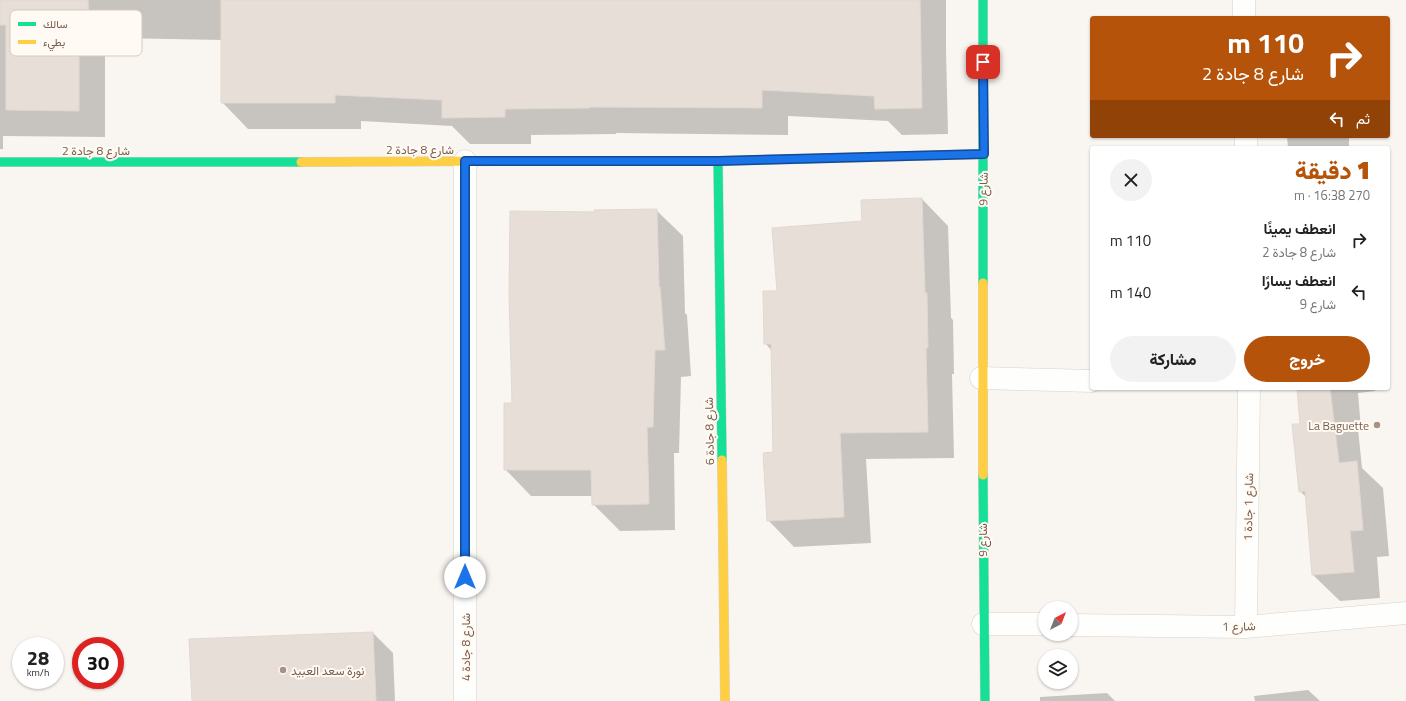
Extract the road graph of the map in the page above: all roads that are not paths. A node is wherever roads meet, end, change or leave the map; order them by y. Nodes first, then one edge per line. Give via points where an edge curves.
1 (983, 0) edge
2 (1244, 0) edge
3 (1244, 16) edge
4 (984, 154) junction
5 (465, 161) junction
6 (718, 161) junction
7 (0, 162) edge
8 (981, 378) junction
9 (1090, 381) edge
10 (1249, 390) edge
11 (1406, 613) edge
12 (983, 624) junction
13 (1038, 624) edge
14 (1078, 625) edge
15 (1246, 627) junction
16 (465, 701) edge
17 (724, 701) edge
18 (985, 701) edge

1 - 4 street, شارع 9
2 - 3 street
4 - 6 street, شارع 8 جادة 2
4 - 8 street, شارع 9
5 - 6 street, شارع 8 جادة 2
5 - 7 street, شارع 8 جادة 2
5 - 16 street, شارع 8 جادة 4
6 - 17 street, شارع 8 جادة 6
8 - 9 street
8 - 12 street, شارع 9
10 - 15 street, شارع 1 جادة 1
11 - 15 street, شارع 1
12 - 13 street
12 - 18 street, شارع 9
14 - 15 street, شارع 1

